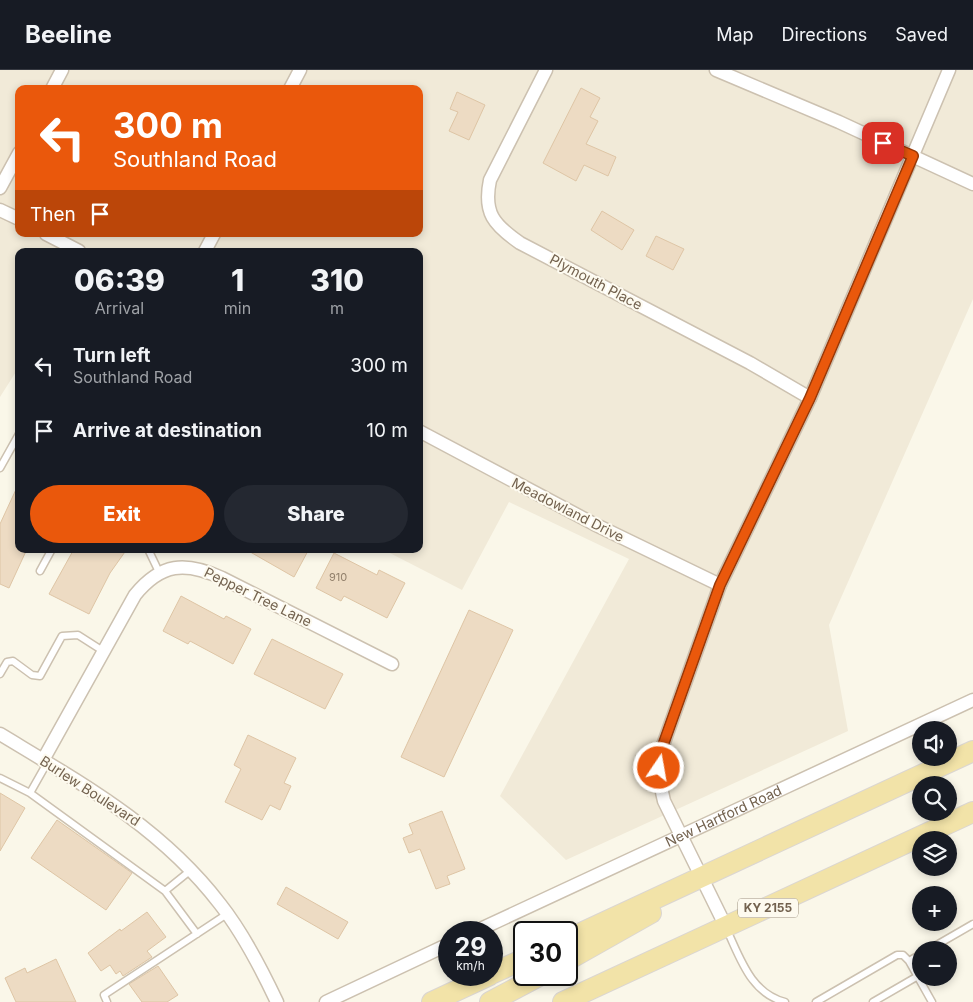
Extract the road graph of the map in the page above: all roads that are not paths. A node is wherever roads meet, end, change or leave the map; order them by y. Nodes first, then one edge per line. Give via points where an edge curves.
1 (62, 70) edge
2 (300, 70) edge
3 (546, 70) edge
4 (716, 70) edge
5 (949, 70) edge
6 (54, 85) edge
7 (292, 85) edge
8 (913, 156) junction
9 (15, 160) edge
10 (973, 184) edge
11 (0, 188) edge
12 (0, 210) edge
13 (15, 217) edge
14 (52, 237) edge
15 (73, 248) edge
16 (810, 398) junction
17 (423, 433) edge
18 (15, 441) edge
19 (0, 468) edge
20 (50, 553) edge
21 (150, 553) edge
22 (40, 571) dead end
23 (159, 572) junction
24 (720, 585) junction
25 (103, 651) junction
26 (392, 664) dead end
27 (0, 674) edge
28 (973, 700) edge
29 (0, 734) edge
30 (973, 751) edge
31 (45, 761) junction
32 (0, 778) edge
33 (30, 793) junction
34 (973, 812) edge
35 (680, 836) junction
36 (191, 870) junction
37 (701, 877) junction
38 (166, 892) junction
39 (228, 914) junction
40 (498, 921) edge
41 (973, 924) edge
42 (726, 927) junction
43 (196, 934) junction
44 (578, 934) edge
45 (944, 941) edge
46 (438, 949) edge
47 (578, 954) edge
48 (912, 959) edge
49 (909, 961) junction
50 (912, 966) edge
51 (912, 979) edge
52 (467, 986) edge
53 (520, 986) edge
54 (923, 986) edge
55 (107, 1002) edge
56 (277, 1002) edge
57 (326, 1002) edge
58 (432, 1002) edge
59 (490, 1002) edge
60 (563, 1002) edge
61 (785, 1002) edge
62 (816, 1002) edge
63 (873, 1002) edge
64 (932, 1002) edge

1 - 6 street
2 - 7 street
3 - 16 street, Plymouth Place via 490,180 488,208 494,220 520,243 750,363
4 - 8 street
5 - 8 street
8 - 10 street
8 - 16 street
9 - 11 street
12 - 13 street
14 - 15 street
16 - 24 street
17 - 24 street, Meadowland Drive via 594,524
18 - 19 lane
20 - 22 lane
21 - 23 lane
23 - 25 street via 135,595
23 - 26 street, Pepper Tree Lane via 175,567 207,571
24 - 35 street via 662,748 660,785
25 - 27 lane via 78,635 62,636 40,676 32,675 13,661 8,662
25 - 31 street
28 - 35 street, New Hartford Road
29 - 31 street, Burlew Boulevard
30 - 37 main road
31 - 33 lane
31 - 36 street, Burlew Boulevard via 140,824
32 - 33 lane
33 - 38 lane
34 - 42 main road, KY 2155
35 - 37 street
35 - 40 street, New Hartford Road
36 - 38 lane
36 - 39 street, Burlew Boulevard
37 - 42 street
37 - 44 main road
37 - 47 main road via 650,913
38 - 43 lane
39 - 43 lane
39 - 56 street, Burlew Boulevard
41 - 45 lane
42 - 60 main road, KY 2155
42 - 61 lane via 756,986
43 - 55 lane via 104,995
46 - 57 street
48 - 49 lane
49 - 50 lane
49 - 62 lane via 904,955 897,955
51 - 63 lane
52 - 58 main road
53 - 59 main road
54 - 64 lane

